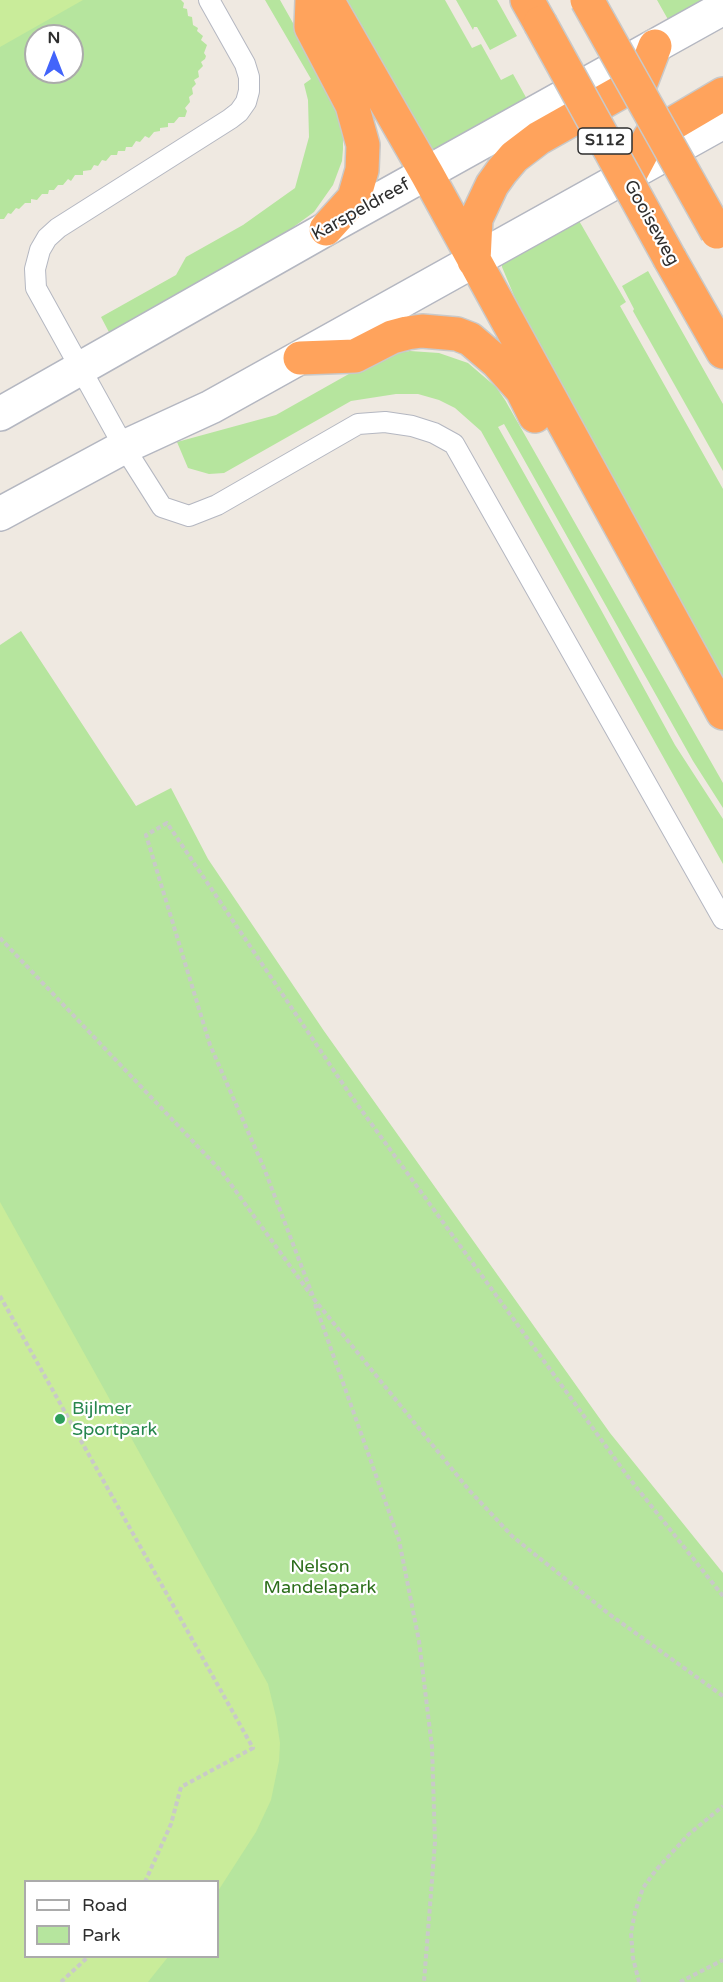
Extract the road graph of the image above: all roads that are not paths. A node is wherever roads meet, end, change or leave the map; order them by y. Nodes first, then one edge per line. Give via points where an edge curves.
1 (209, 0) edge
2 (312, 0) edge
3 (327, 0) edge
4 (587, 0) edge
5 (723, 8) edge
6 (533, 11) edge
7 (655, 46) junction
8 (723, 94) edge
9 (723, 122) edge
10 (631, 173) junction
11 (427, 174) junction
12 (326, 229) junction
13 (720, 238) edge
14 (474, 261) junction
15 (723, 352) edge
16 (300, 358) junction
17 (81, 369) junction
18 (0, 414) edge
19 (124, 447) junction
20 (0, 514) edge
21 (627, 542) junction
22 (723, 713) edge
23 (723, 919) edge

1 - 17 lane via 245,64 249,77 246,102 239,112 58,228 40,250 36,288
2 - 12 highway via 311,27 352,105 363,144 362,170 354,198
3 - 11 highway
4 - 13 highway, S112, bridge
5 - 7 main road, Karspeldreef
6 - 15 highway, Gooiseweg / S112, bridge
7 - 11 main road, Karspeldreef
7 - 14 highway via 642,80 539,138 502,171 476,219
8 - 10 highway via 650,137
9 - 10 main road
10 - 14 main road
11 - 12 main road, Karspeldreef
11 - 14 highway
12 - 17 main road, Karspeldreef
14 - 16 main road
14 - 21 highway
16 - 19 main road via 211,407
16 - 21 highway via 355,356 392,337 415,332 440,332 470,339 522,390 587,516
17 - 18 main road, Karspeldreef
17 - 19 lane
19 - 20 main road
19 - 23 lane via 162,507 189,516 217,505 358,424 386,422 412,426 454,444
21 - 22 highway

